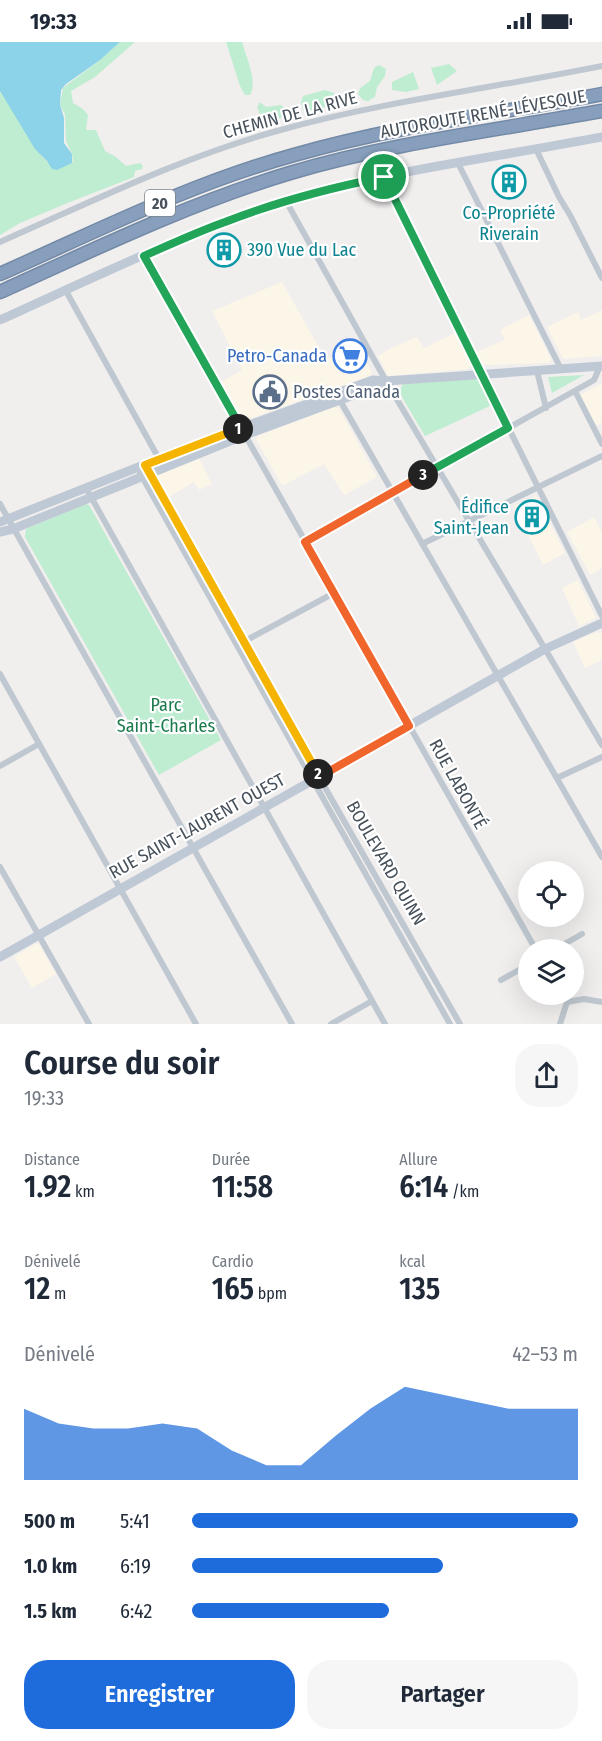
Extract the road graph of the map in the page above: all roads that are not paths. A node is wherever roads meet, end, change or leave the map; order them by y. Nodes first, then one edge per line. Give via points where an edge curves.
1 (602, 66) edge
2 (602, 94) edge
3 (602, 111) edge
4 (602, 137) edge
5 (536, 149) junction
6 (458, 163) junction
7 (384, 177) junction
8 (286, 201) junction
9 (0, 242) edge
10 (144, 256) junction
11 (0, 274) edge
12 (602, 278) edge
13 (66, 291) junction
14 (0, 292) edge
15 (0, 320) edge
16 (601, 366) edge
17 (561, 369) junction
18 (537, 371) junction
19 (482, 374) junction
20 (386, 381) junction
21 (575, 391) junction
22 (337, 395) junction
23 (546, 408) junction
24 (508, 428) junction
25 (243, 431) junction
26 (602, 444) edge
27 (602, 456) edge
28 (159, 459) junction
29 (437, 467) junction
30 (143, 470) junction
31 (538, 487) junction
32 (392, 492) junction
33 (88, 493) junction
34 (0, 504) edge
35 (469, 521) junction
36 (7, 524) edge
37 (0, 532) edge
38 (305, 542) junction
39 (422, 544) junction
40 (334, 593) junction
41 (602, 616) edge
42 (602, 623) edge
43 (244, 641) junction
44 (237, 645) junction
45 (545, 649) junction
46 (0, 674) edge
47 (498, 676) junction
48 (409, 726) junction
49 (39, 744) junction
50 (602, 745) edge
51 (602, 757) edge
52 (0, 766) edge
53 (316, 778) junction
54 (557, 778) junction
55 (264, 807) junction
56 (193, 848) junction
57 (602, 857) edge
58 (0, 867) edge
59 (120, 888) junction
60 (582, 934) dead end
61 (39, 936) junction
62 (530, 939) edge
63 (573, 939) edge
64 (0, 957) edge
65 (518, 971) edge
66 (501, 980) dead end
67 (584, 999) edge
68 (372, 1001) junction
69 (602, 1002) edge
70 (566, 1005) edge
71 (89, 1024) edge
72 (195, 1024) edge
73 (292, 1024) edge
74 (331, 1024) edge
75 (386, 1024) edge
76 (450, 1024) edge
77 (460, 1024) edge
78 (560, 1024) edge

1 - 9 street, CHEMIN DE LA RIVE via 362,110 274,131 163,171
2 - 11 highway, AUTOROUTE RENÉ-LÉVESQUE / 20 via 360,138 280,159 173,197
3 - 14 highway, AUTOROUTE RENÉ-LÉVESQUE / 20 via 387,150 280,176 180,212
4 - 5 street
5 - 6 street
5 - 12 street
6 - 7 street
6 - 17 street
7 - 8 street
7 - 19 street
8 - 10 street
8 - 20 street
10 - 13 street
10 - 25 street, RUE LABONTÉ
13 - 15 street
13 - 28 street
16 - 17 street
16 - 21 street via 594,380
17 - 18 street
18 - 19 street
18 - 23 street
19 - 20 street
19 - 24 street
20 - 22 street via 373,380
20 - 29 street
21 - 23 street
21 - 26 street
22 - 25 street
22 - 32 street
23 - 24 street
24 - 29 street
24 - 31 street
25 - 28 street
25 - 30 street
25 - 38 street, RUE LABONTÉ
27 - 31 street
28 - 30 street
29 - 32 street
29 - 35 street
30 - 33 street
30 - 43 street, BOULEVARD QUINN
30 - 44 street, BOULEVARD QUINN
31 - 35 street
31 - 41 street
32 - 38 street
32 - 39 street
33 - 36 street
33 - 55 street
34 - 36 street
35 - 39 street
35 - 45 street
36 - 37 street
36 - 56 street
38 - 40 street, RUE LABONTÉ
39 - 47 street
40 - 43 street
40 - 48 street, RUE LABONTÉ
42 - 45 street, RUE SAINT-LAURENT OUEST
43 - 44 street
43 - 53 street, BOULEVARD QUINN
44 - 53 street, BOULEVARD QUINN
45 - 47 street, RUE SAINT-LAURENT OUEST
45 - 50 street
46 - 49 street
47 - 48 street, RUE SAINT-LAURENT OUEST
47 - 54 street
48 - 53 street, RUE SAINT-LAURENT OUEST
48 - 62 street, RUE LABONTÉ
49 - 52 street
49 - 59 street
51 - 54 street
53 - 55 street, RUE SAINT-LAURENT OUEST
53 - 76 street, BOULEVARD QUINN
53 - 77 street, BOULEVARD QUINN
54 - 57 street
55 - 56 street, RUE SAINT-LAURENT OUEST
55 - 68 street
56 - 59 street, RUE SAINT-LAURENT OUEST
56 - 73 street
58 - 61 street
59 - 61 street, RUE SAINT-LAURENT OUEST
59 - 72 street
60 - 63 street
61 - 64 street, RUE SAINT-LAURENT OUEST
61 - 71 street
65 - 66 street
67 - 69 street
68 - 74 street
68 - 75 street
70 - 78 street

